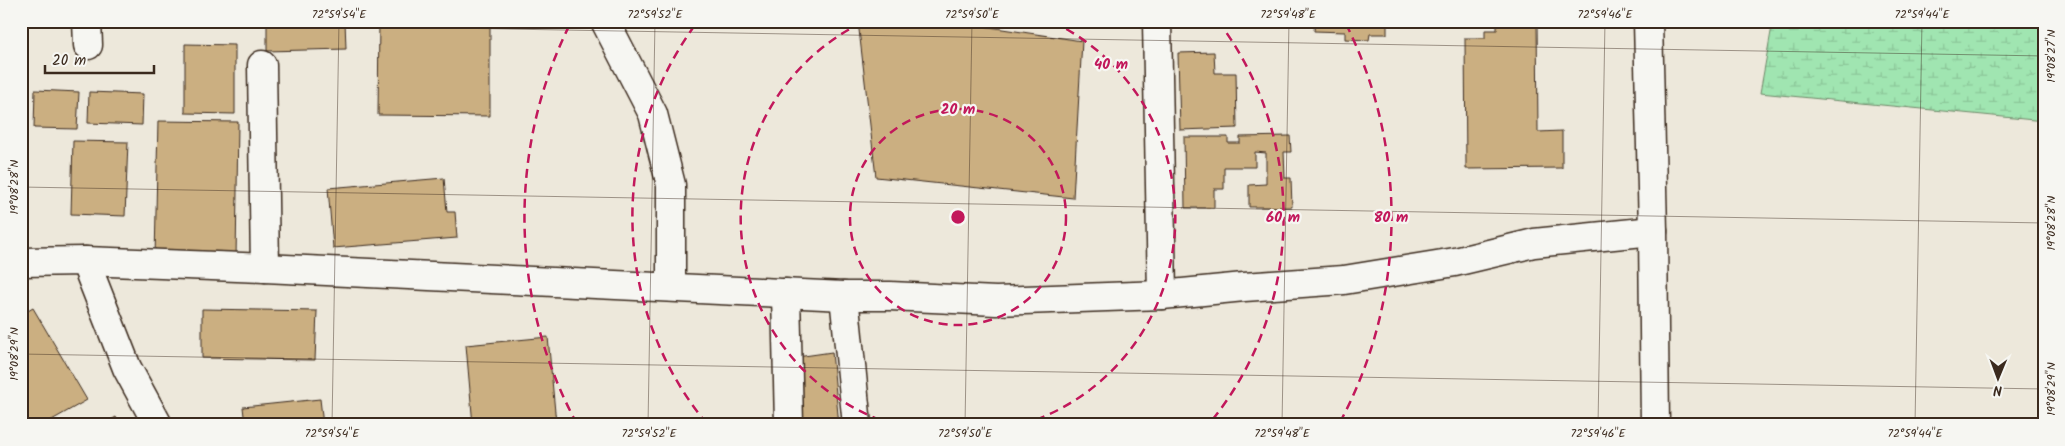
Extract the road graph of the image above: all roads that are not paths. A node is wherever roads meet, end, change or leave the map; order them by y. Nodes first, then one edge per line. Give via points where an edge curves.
1 (605, 21) edge
2 (1157, 21) edge
3 (1648, 21) edge
4 (262, 65) dead end
5 (1653, 231) junction
6 (85, 261) junction
7 (21, 262) edge
8 (265, 268) junction
9 (671, 287) junction
10 (786, 293) junction
11 (1162, 295) junction
12 (844, 296) junction
13 (158, 425) edge
14 (788, 425) edge
15 (857, 425) edge
16 (1655, 425) edge

1 - 9 street via 652,114 671,185
2 - 11 street
3 - 5 street
4 - 8 street
5 - 11 street via 1534,243 1455,262 1344,280
5 - 16 street
6 - 7 street
6 - 8 street
6 - 13 street via 127,368
8 - 9 street
9 - 10 street
10 - 12 street
10 - 14 street
11 - 12 street via 996,301
12 - 15 street

